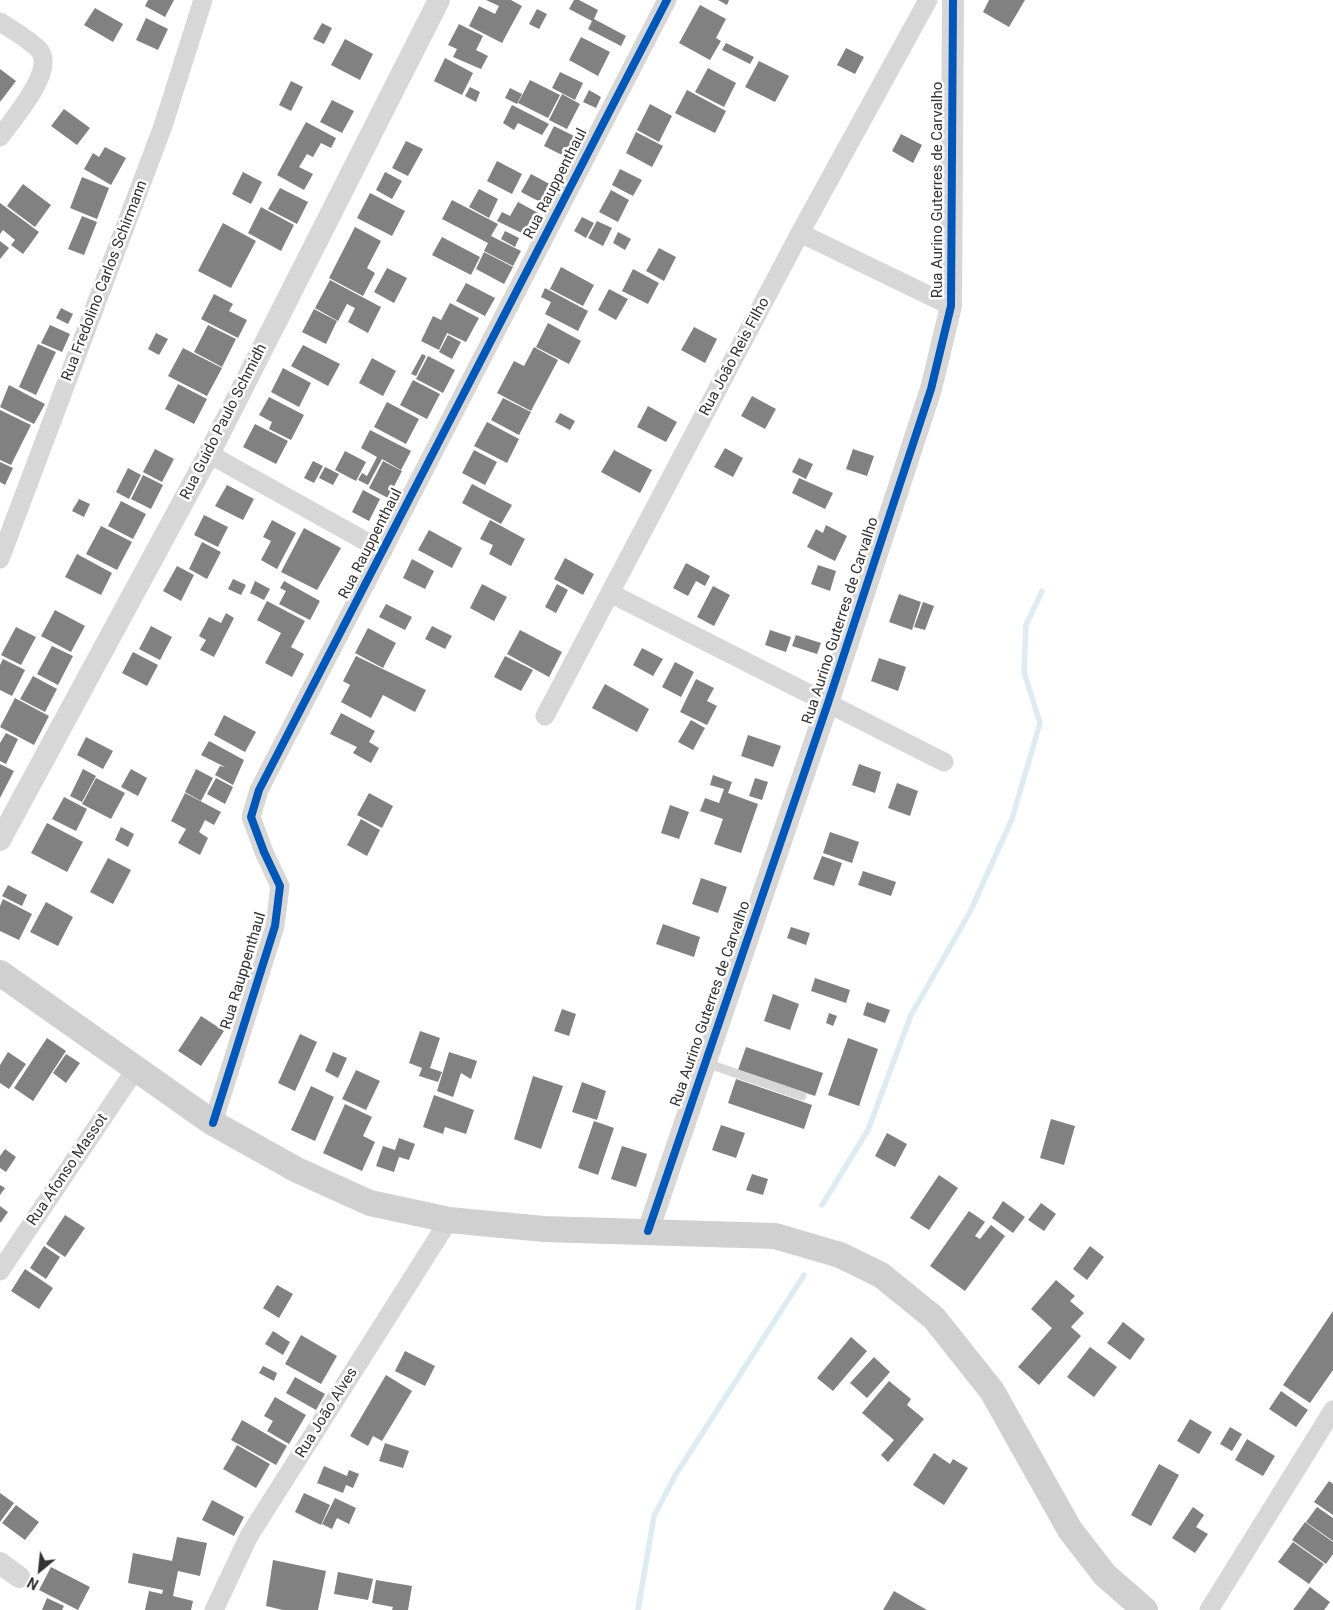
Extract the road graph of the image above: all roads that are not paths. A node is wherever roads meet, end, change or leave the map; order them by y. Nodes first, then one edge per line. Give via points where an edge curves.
1 (203, 0) edge
2 (439, 0) edge
3 (667, 0) edge
4 (928, 0) edge
5 (953, 0) edge
6 (0, 22) edge
7 (0, 137) edge
8 (800, 233) junction
9 (951, 306) junction
10 (209, 454) junction
11 (384, 551) junction
12 (0, 559) edge
13 (610, 592) junction
14 (828, 703) junction
15 (545, 716) dead end
16 (944, 762) dead end
17 (0, 840) edge
18 (0, 973) edge
19 (706, 1063) junction
20 (135, 1070) junction
21 (802, 1096) dead end
22 (213, 1123) junction
23 (449, 1220) junction
24 (648, 1231) junction
25 (0, 1271) edge
26 (1333, 1410) edge
27 (0, 1563) edge
28 (19, 1577) dead end
29 (214, 1610) edge
30 (1146, 1610) edge
31 (1209, 1610) edge

1 - 12 street, Rua Fredolino Carlos Schirmann via 163,126
2 - 10 street, Rua Guido Paulo Schmidh
3 - 11 street, Rua Rauppenthaul
4 - 8 street, Rua João Reis Filho
5 - 9 street, Rua Aurino Guterres de Carvalho
6 - 7 street via 40,51 44,61 41,78
8 - 9 street
8 - 13 street, Rua João Reis Filho
9 - 14 street, Rua Aurino Guterres de Carvalho via 931,389
10 - 11 street
10 - 17 street, Rua Guido Paulo Schmidh
11 - 22 street, Rua Rauppenthaul via 257,799 251,817 280,886 275,926
13 - 14 street
13 - 15 street, Rua João Reis Filho
14 - 16 street
14 - 19 street, Rua Aurino Guterres de Carvalho
18 - 20 main road
19 - 21 lane
19 - 24 street, Rua Aurino Guterres de Carvalho
20 - 22 main road
20 - 25 street, Rua Afonso Massot
22 - 23 main road via 297,1170 370,1203
23 - 24 main road via 544,1228
23 - 29 street, Rua João Alves via 249,1536
24 - 30 main road via 775,1236 840,1256 881,1275 934,1318 992,1391 1070,1530 1105,1575
26 - 31 street
27 - 28 street

